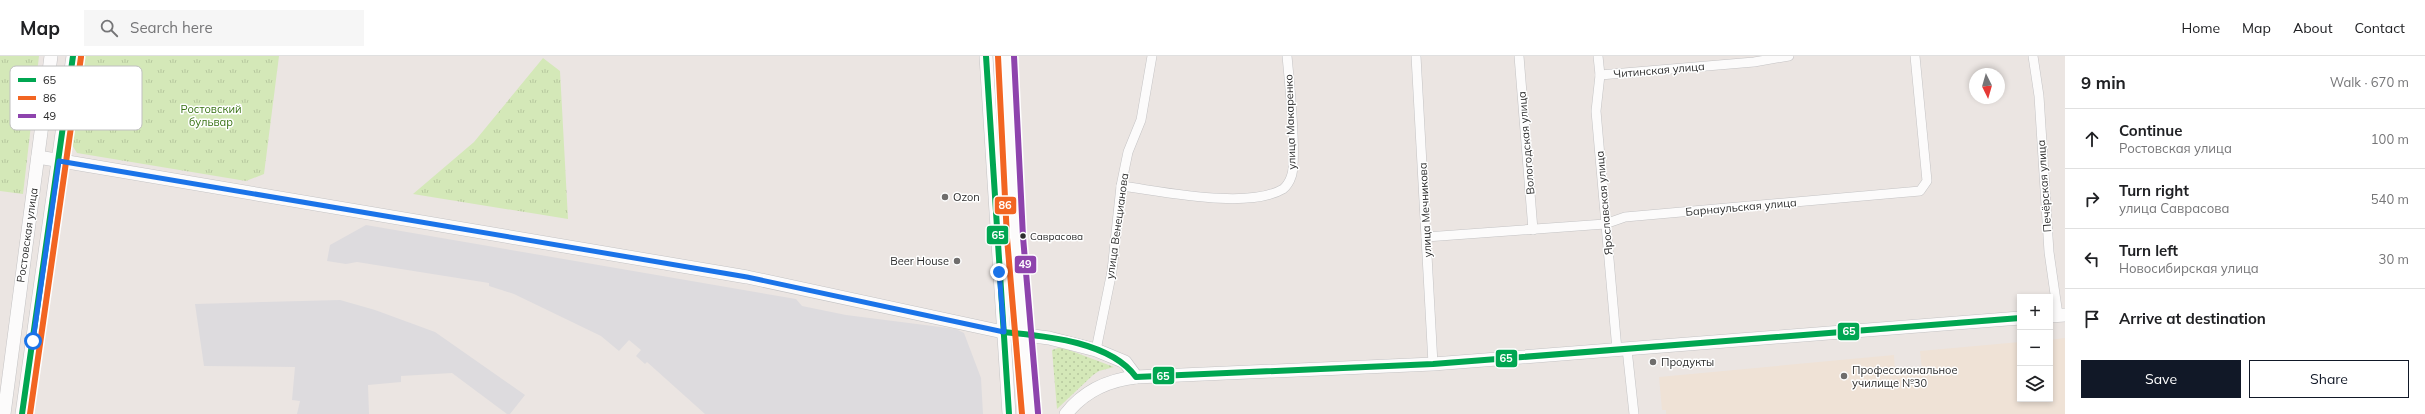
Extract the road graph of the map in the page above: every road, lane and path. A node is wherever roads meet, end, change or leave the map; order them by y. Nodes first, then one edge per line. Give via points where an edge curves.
1 (51, 56) edge
2 (73, 56) edge
3 (986, 56) edge
4 (1006, 56) edge
5 (1152, 56) edge
6 (1287, 56) edge
7 (1416, 56) edge
8 (1519, 56) edge
9 (1598, 56) edge
10 (1789, 56) edge
11 (1915, 56) edge
12 (2033, 56) edge
13 (50, 66) edge
14 (72, 66) edge
15 (1600, 75) junction
16 (41, 130) edge
17 (63, 130) edge
18 (38, 157) junction
19 (59, 161) junction
20 (1121, 186) junction
21 (1605, 224) junction
22 (1534, 230) junction
23 (1426, 237) junction
24 (2058, 315) edge
25 (2017, 318) edge
26 (1004, 332) junction
27 (1023, 334) junction
28 (1096, 350) junction
29 (1622, 350) junction
30 (1433, 364) junction
31 (1136, 377) junction
32 (4, 414) edge
33 (22, 414) edge
34 (1009, 414) edge
35 (1030, 414) edge
36 (1066, 414) edge
37 (1634, 414) edge

1 - 13 street, Ростовская улица
2 - 14 street, Ростовская улица
3 - 26 street
4 - 27 street via 1015,238
5 - 20 street, улица Венецианова via 1141,120 1128,152
6 - 20 street, улица Макаренко via 1292,176 1284,189 1269,195 1225,199
7 - 23 street, улица Мечникова
8 - 22 street, Вологодская улица
9 - 15 street, Ярославская улица
10 - 15 street, Читинская улица via 1754,62
11 - 21 street, Барнаульская улица via 1927,181 1920,191 1625,217
12 - 24 street, Печёрская улица via 2039,96 2049,252
15 - 21 street, Ярославская улица via 1596,111
16 - 18 street, Ростовская улица
17 - 19 street, Ростовская улица
18 - 19 street
18 - 32 street, Ростовская улица
19 - 26 street via 747,277
19 - 33 street, Ростовская улица
20 - 28 street, улица Венецианова via 1112,271
21 - 22 street, Барнаульская улица
21 - 29 street, Ярославская улица
22 - 23 street, Барнаульская улица
23 - 30 street, улица Мечникова
25 - 29 street
26 - 27 street
26 - 34 street
27 - 28 street
27 - 35 street
28 - 31 street via 1125,362
29 - 30 street
29 - 37 street, Ярославская улица
30 - 31 street
31 - 36 street via 1116,380 1093,390

